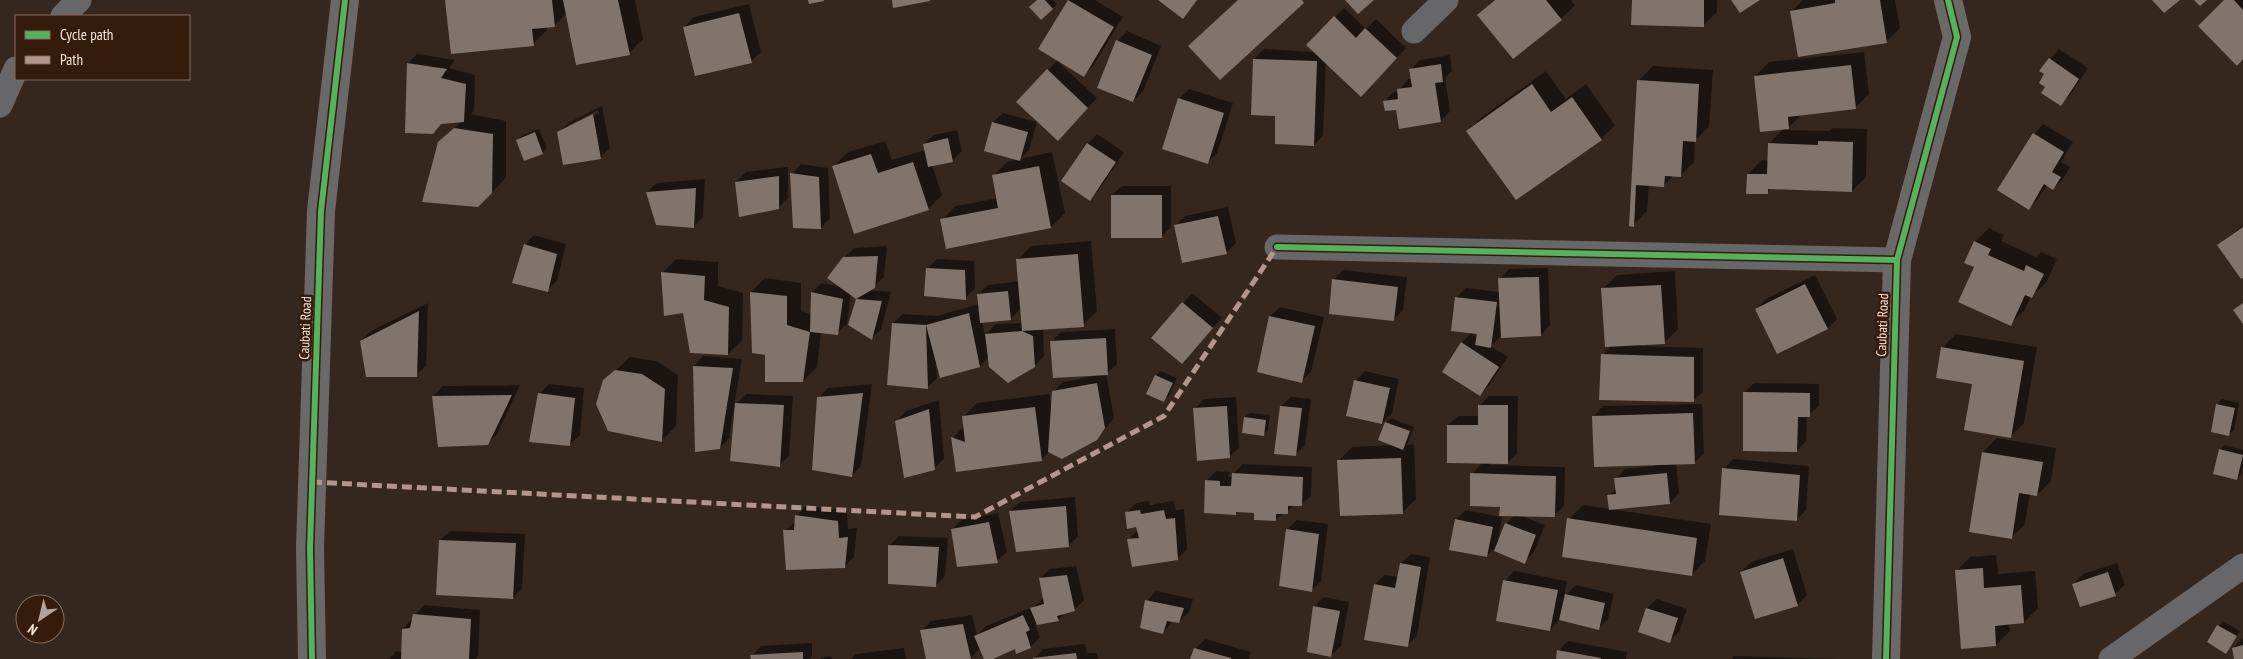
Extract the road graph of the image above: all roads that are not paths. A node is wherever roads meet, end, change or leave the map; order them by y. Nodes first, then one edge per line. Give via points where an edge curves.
1 (78, 0) edge
2 (345, 0) edge
3 (1446, 0) edge
4 (1948, 0) edge
5 (63, 15) edge
6 (1414, 31) dead end
7 (15, 62) edge
8 (0, 69) edge
9 (15, 70) edge
10 (0, 105) edge
11 (1277, 247) dead end
12 (1896, 260) junction
13 (2243, 566) edge
14 (312, 659) edge
15 (1886, 659) edge
16 (2111, 659) edge

1 - 5 street
2 - 14 street, Caubati Road via 321,211 310,548
3 - 6 street
4 - 12 street, Caubati Road via 1957,37
7 - 8 street
9 - 10 street
11 - 12 street
12 - 15 street, Caubati Road
13 - 16 street

